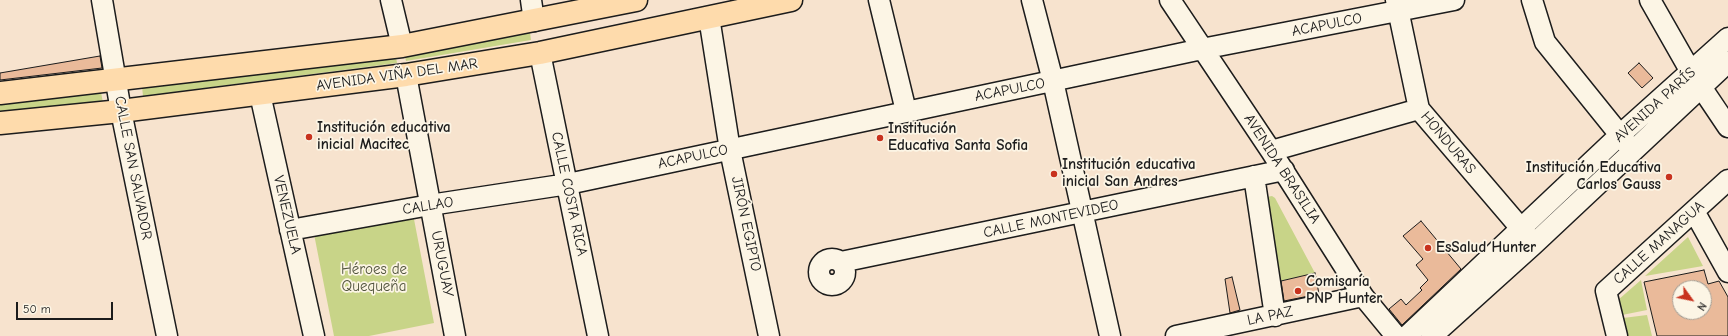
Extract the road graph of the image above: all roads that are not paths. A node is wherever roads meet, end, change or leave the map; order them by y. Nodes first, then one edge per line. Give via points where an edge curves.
1 (102, 0) edge
2 (391, 0) edge
3 (636, 0) edge
4 (791, 0) edge
5 (879, 0) edge
6 (1032, 0) edge
7 (1170, 0) edge
8 (1454, 0) edge
9 (1532, 0) edge
10 (1650, 0) edge
11 (1397, 6) edge
12 (532, 10) edge
13 (709, 17) junction
14 (1728, 38) edge
15 (402, 46) junction
16 (1202, 49) junction
17 (540, 53) junction
18 (1722, 65) edge
19 (406, 75) junction
20 (116, 79) junction
21 (1697, 79) junction
22 (1054, 81) junction
23 (0, 93) edge
24 (260, 94) junction
25 (1419, 109) junction
26 (121, 111) junction
27 (906, 111) junction
28 (0, 123) edge
29 (1728, 127) edge
30 (1621, 134) junction
31 (730, 150) junction
32 (1272, 151) junction
33 (1632, 151) junction
34 (1284, 170) junction
35 (1254, 176) junction
36 (1728, 180) edge
37 (568, 184) junction
38 (430, 205) junction
39 (1694, 211) junction
40 (1082, 213) junction
41 (290, 230) junction
42 (1528, 236) junction
43 (841, 262) dead end
44 (1728, 272) edge
45 (1363, 296) junction
46 (1275, 316) junction
47 (167, 336) edge
48 (314, 336) edge
49 (455, 336) edge
50 (598, 336) edge
51 (769, 336) edge
52 (1110, 336) edge
53 (1176, 336) edge
54 (1396, 336) edge
55 (1407, 336) edge
56 (1432, 336) edge
57 (1617, 336) edge

1 - 20 street, CALLE SAN SALVADOR
2 - 15 street
3 - 12 main road, AVENIDA VIÑA DEL MAR
4 - 13 main road, AVENIDA VIÑA DEL MAR
5 - 27 street
6 - 22 street
7 - 16 street, AVENIDA BRASILIA
8 - 11 street, ACAPULCO
9 - 30 street via 1545,42
10 - 21 street
11 - 16 street, ACAPULCO
11 - 25 street, HONDURAS
12 - 15 main road, AVENIDA VIÑA DEL MAR
13 - 17 main road, AVENIDA VIÑA DEL MAR
13 - 31 street, JIRÓN EGIPTO
14 - 18 street, AVENIDA PARÍS
15 - 20 main road, AVENIDA VIÑA DEL MAR
16 - 22 street, ACAPULCO
16 - 32 street, AVENIDA BRASILIA
17 - 19 main road, AVENIDA VIÑA DEL MAR
17 - 37 street, CALLE COSTA RICA
18 - 21 street, AVENIDA PARÍS
19 - 24 main road, AVENIDA VIÑA DEL MAR
19 - 38 street, URUGUAY
20 - 23 main road, AVENIDA VIÑA DEL MAR
20 - 26 street, CALLE SAN SALVADOR
21 - 29 street
21 - 30 street, AVENIDA PARÍS
21 - 33 street, AVENIDA PARÍS
22 - 27 street, ACAPULCO
22 - 40 street
24 - 26 main road, AVENIDA VIÑA DEL MAR
24 - 41 street, VENEZUELA
25 - 32 street
25 - 42 street, HONDURAS
26 - 28 main road, AVENIDA VIÑA DEL MAR
26 - 47 street, CALLE SAN SALVADOR
27 - 31 street, ACAPULCO
30 - 33 street
30 - 42 street, AVENIDA PARÍS
31 - 37 street, ACAPULCO
31 - 51 street, JIRÓN EGIPTO
32 - 34 street, AVENIDA BRASILIA
33 - 42 street, AVENIDA PARÍS
34 - 35 street, CALLE MONTEVIDEO
34 - 45 street, AVENIDA BRASILIA
35 - 40 street, CALLE MONTEVIDEO
35 - 46 street
36 - 39 street, CALLE MANAGUA
37 - 38 street, CALLAO
37 - 50 street, CALLE COSTA RICA
38 - 41 street, CALLAO
38 - 49 street, URUGUAY
39 - 44 street
39 - 57 street, CALLE MANAGUA via 1606,291
40 - 43 street, CALLE MONTEVIDEO
40 - 52 street
41 - 48 street, VENEZUELA
42 - 55 street, AVENIDA PARÍS
42 - 56 street, AVENIDA PARÍS
45 - 46 street, LA PAZ
45 - 54 street, AVENIDA BRASILIA
46 - 53 street, LA PAZ

